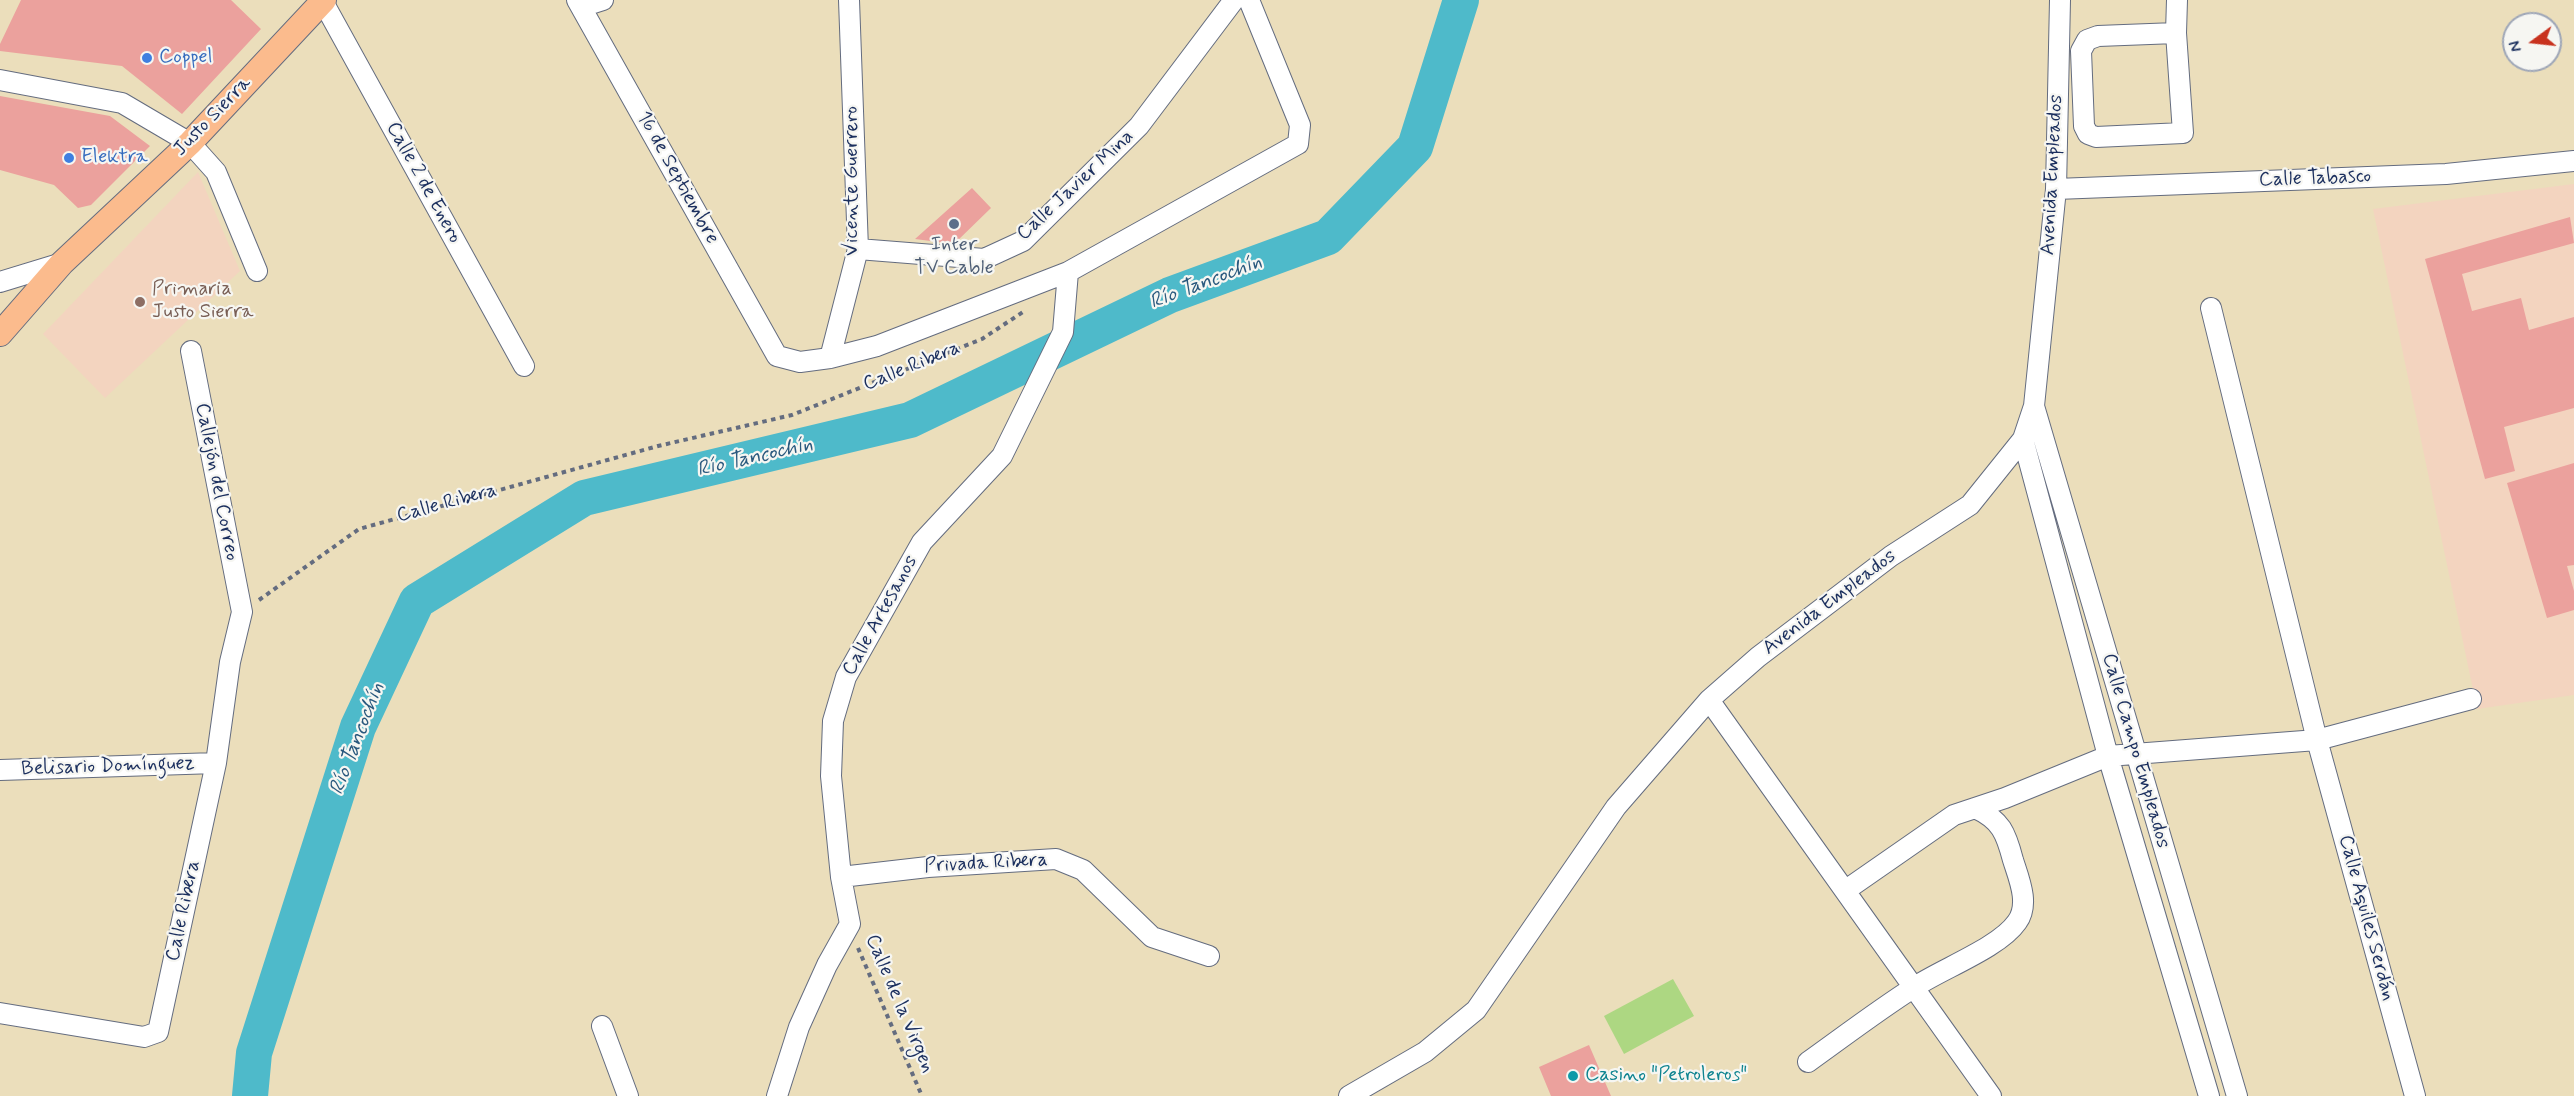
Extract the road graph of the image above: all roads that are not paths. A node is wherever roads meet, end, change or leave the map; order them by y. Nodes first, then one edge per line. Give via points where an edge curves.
1 (323, 0) edge
2 (603, 0) edge
3 (849, 0) edge
4 (1234, 0) edge
5 (1249, 0) edge
6 (2060, 0) edge
7 (2177, 0) edge
8 (579, 3) edge
9 (2176, 33) junction
10 (0, 80) edge
11 (190, 143) junction
12 (2574, 161) edge
13 (2056, 189) junction
14 (858, 249) junction
15 (62, 263) junction
16 (257, 271) dead end
17 (1068, 272) junction
18 (0, 282) edge
19 (2211, 308) dead end
20 (0, 334) edge
21 (190, 351) dead end
22 (777, 356) joint
23 (831, 358) junction
24 (524, 366) dead end
25 (2034, 406) junction
26 (2023, 439) junction
27 (242, 612) joint
28 (2471, 699) dead end
29 (1709, 700) junction
30 (2317, 740) junction
31 (2134, 752) junction
32 (2108, 756) junction
33 (216, 763) junction
34 (0, 770) edge
35 (1975, 808) junction
36 (841, 877) junction
37 (1846, 890) junction
38 (1209, 956) dead end
39 (1914, 987) junction
40 (0, 1013) edge
41 (602, 1026) dead end
42 (1808, 1062) dead end
43 (628, 1096) edge
44 (777, 1096) edge
45 (1349, 1096) edge
46 (1991, 1096) edge
47 (2210, 1096) edge
48 (2237, 1096) edge
49 (2415, 1096) edge

1 - 11 main road, Justo Sierra
1 - 24 street, Calle 2 de Enero
2 - 8 street
3 - 14 street, Vicente Guerrero
4 - 14 street, Calle Javier Mina via 1139,126 1023,241 984,259
5 - 17 street, Calle Ribera via 1300,125 1299,144
6 - 13 street, Avenida Empleados
7 - 9 street
8 - 22 street, 16 de Septiembre
9 - 9 street via 2098,36 2087,40 2081,51 2084,126 2088,134 2183,133
10 - 11 street via 122,103
11 - 15 main road, Justo Sierra
11 - 16 street via 216,172
12 - 13 street, Calle Tabasco via 2446,174
13 - 25 street, Avenida Empleados
14 - 23 street, Vicente Guerrero
15 - 18 street
15 - 20 main road, Justo Sierra
17 - 23 street, Calle Ribera via 878,346
17 - 36 street, Calle Artesanos via 1063,332 1002,456 922,542 846,677 833,722 831,776
19 - 30 street, Calle Aquiles Serdán
21 - 27 street, Callejón del Correo
22 - 23 street, Calle Ribera via 800,362
25 - 26 street, Avenida Empleados
25 - 31 street, Calle Campo Empleados
26 - 29 street, Avenida Empleados via 1970,505 1891,556 1758,657
26 - 32 street, Calle Campo Empleados
27 - 33 street, Calle Ribera via 230,662
28 - 30 street
29 - 37 street
29 - 45 street, Avenida Empleados via 1616,807 1476,1010 1425,1052
30 - 31 street
30 - 49 street, Calle Aquiles Serdán
31 - 32 street
31 - 48 street, Calle Campo Empleados
32 - 35 street
32 - 47 street, Calle Campo Empleados
33 - 34 street, Belisario Domínguez
33 - 40 street, Calle Ribera via 158,1032 144,1036
35 - 37 street via 1954,815
35 - 39 street via 1993,816 2007,837 2022,890 2023,909 2017,922 2000,938
36 - 38 street, Privada Ribera via 1056,859 1083,870 1152,937
36 - 44 street, Calle Artesanos via 850,924 799,1027
37 - 39 street
39 - 42 street
39 - 46 street
41 - 43 street

